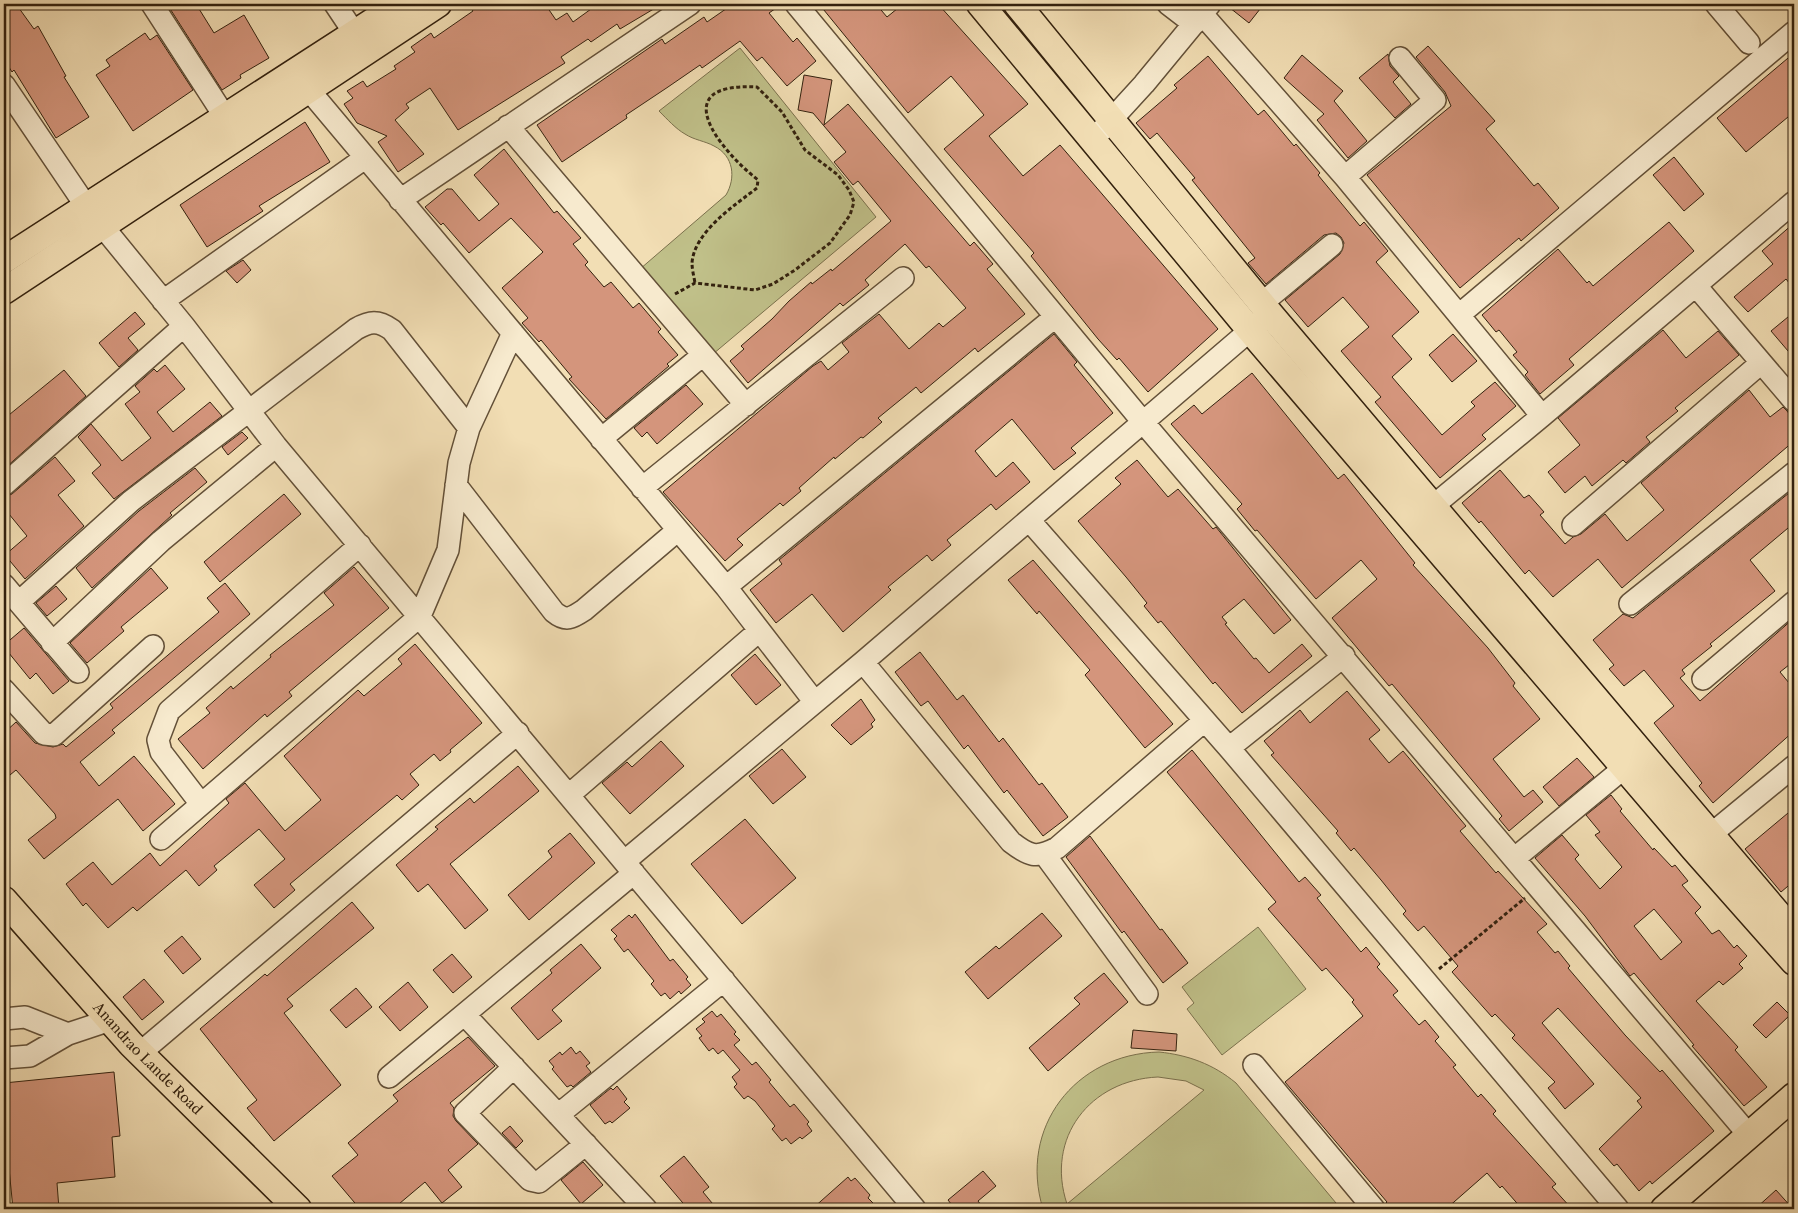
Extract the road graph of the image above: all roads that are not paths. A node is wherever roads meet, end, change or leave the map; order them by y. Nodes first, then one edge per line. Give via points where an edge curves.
1 (152, 4) edge
2 (335, 4) edge
3 (400, 4) edge
4 (438, 4) edge
5 (690, 4) edge
6 (796, 4) edge
7 (980, 4) edge
8 (1168, 4) edge
9 (1716, 4) edge
10 (1021, 6) edge
11 (1202, 14) edge
12 (1794, 32) edge
13 (360, 42) junction
14 (1749, 43) dead end
15 (1400, 58) dead end
16 (301, 81) junction
17 (4, 85) edge
18 (225, 117) junction
19 (1112, 120) junction
20 (508, 126) junction
21 (1091, 140) junction
22 (365, 158) junction
23 (1344, 177) junction
24 (400, 200) junction
25 (1794, 202) edge
26 (86, 206) junction
27 (103, 227) junction
28 (1332, 245) dead end
29 (4, 260) edge
30 (903, 278) dead end
31 (1696, 286) junction
32 (4, 290) edge
33 (164, 301) junction
34 (1266, 309) junction
35 (1459, 315) junction
36 (1055, 317) junction
37 (184, 326) junction
38 (1250, 330) junction
39 (513, 333) junction
40 (703, 355) junction
41 (1762, 363) junction
42 (1794, 401) edge
43 (746, 405) junction
44 (248, 411) junction
45 (1542, 416) junction
46 (1143, 422) junction
47 (469, 428) junction
48 (601, 439) junction
49 (276, 446) junction
50 (1794, 473) edge
51 (4, 485) edge
52 (456, 485) junction
53 (642, 488) junction
54 (1434, 506) junction
55 (1030, 520) junction
56 (1414, 522) junction
57 (1573, 525) dead end
58 (678, 530) junction
59 (360, 546) junction
60 (4, 585) edge
61 (726, 587) junction
62 (20, 602) junction
63 (1794, 602) edge
64 (1630, 604) dead end
65 (420, 616) junction
66 (759, 631) junction
67 (52, 643) junction
68 (152, 646) dead end
69 (1344, 656) junction
70 (863, 662) junction
71 (78, 672) dead end
72 (1703, 678) dead end
73 (4, 690) edge
74 (814, 701) junction
75 (1204, 721) junction
76 (518, 733) junction
77 (1229, 748) junction
78 (1624, 768) junction
79 (1793, 768) edge
80 (569, 795) junction
81 (201, 804) junction
82 (161, 839) dead end
83 (1703, 842) junction
84 (1044, 855) junction
85 (1515, 858) junction
86 (630, 867) junction
87 (4, 900) edge
88 (1794, 932) edge
89 (1794, 962) edge
90 (724, 980) junction
91 (1147, 994) dead end
92 (465, 1015) junction
93 (4, 1019) edge
94 (110, 1020) junction
95 (68, 1034) junction
96 (140, 1053) junction
97 (4, 1058) edge
98 (1254, 1065) dead end
99 (514, 1067) junction
100 (389, 1077) dead end
101 (1794, 1096) edge
102 (558, 1115) junction
103 (1748, 1134) junction
104 (586, 1144) junction
105 (288, 1206) edge
106 (646, 1209) edge
107 (915, 1209) edge
108 (1374, 1209) edge
109 (1618, 1209) edge
110 (1664, 1209) edge

1 - 18 street
2 - 13 street
3 - 13 main road
4 - 13 main road
5 - 20 street
6 - 36 street
7 - 21 main road
8 - 11 street
9 - 14 street
10 - 19 main road
11 - 19 street
11 - 23 street
12 - 35 street
13 - 16 main road
15 - 23 street via 1435,100
16 - 18 main road
16 - 22 street
16 - 27 main road
17 - 26 street
18 - 26 main road
19 - 21 street
19 - 34 main road
20 - 24 street
20 - 40 street
21 - 38 main road
22 - 24 street
22 - 33 street
23 - 35 street
24 - 39 street
25 - 31 street
26 - 27 street
26 - 29 main road
27 - 32 main road
27 - 33 street
28 - 34 street
30 - 43 street
31 - 41 street
31 - 45 street
33 - 37 street
34 - 38 street
34 - 54 main road
35 - 45 street
36 - 46 street
36 - 61 street
37 - 44 street
37 - 51 street
38 - 46 street
38 - 56 main road
39 - 47 street
39 - 48 street
40 - 43 street
40 - 48 street
41 - 42 street
41 - 57 street
43 - 53 street
44 - 47 street via 370,321 392,330
44 - 49 street
44 - 62 street via 131,501
45 - 54 street
46 - 55 street
46 - 69 street
47 - 52 street via 458,463
48 - 53 street
49 - 59 street
49 - 67 street via 161,541
50 - 64 street
52 - 58 street via 562,619 572,618 584,610
52 - 65 street via 448,550
53 - 58 street
54 - 56 street
54 - 83 main road
55 - 70 street
55 - 75 street
56 - 78 main road
58 - 61 street
59 - 65 street
59 - 81 street via 169,711 158,740 161,752
60 - 62 street
61 - 66 street
62 - 67 street
63 - 72 street
65 - 76 street
65 - 81 street
66 - 74 street
66 - 80 street
67 - 71 street
68 - 73 street via 54,735 44,734
69 - 77 street
69 - 85 street
70 - 74 street
70 - 84 street via 1011,842 1033,856
74 - 86 street
75 - 77 street
75 - 84 street via 1057,848
76 - 80 street
76 - 96 street
77 - 109 street
78 - 83 main road
78 - 85 street
79 - 83 street
80 - 86 street
81 - 82 street
83 - 88 main road
83 - 89 main road
84 - 91 street
85 - 103 street
86 - 90 street
86 - 92 street
87 - 94 main road, Anandrao Lande Road
90 - 102 street
90 - 107 street
92 - 99 street
92 - 100 street
93 - 95 street via 25,1017
94 - 95 street
94 - 96 main road, Anandrao Lande Road
95 - 97 street via 30,1056
96 - 105 main road, Anandrao Lande Road
98 - 108 street
99 - 102 street
99 - 104 street via 465,1113 530,1180 539,1182
101 - 103 main road
102 - 104 street
103 - 110 main road
104 - 106 street

